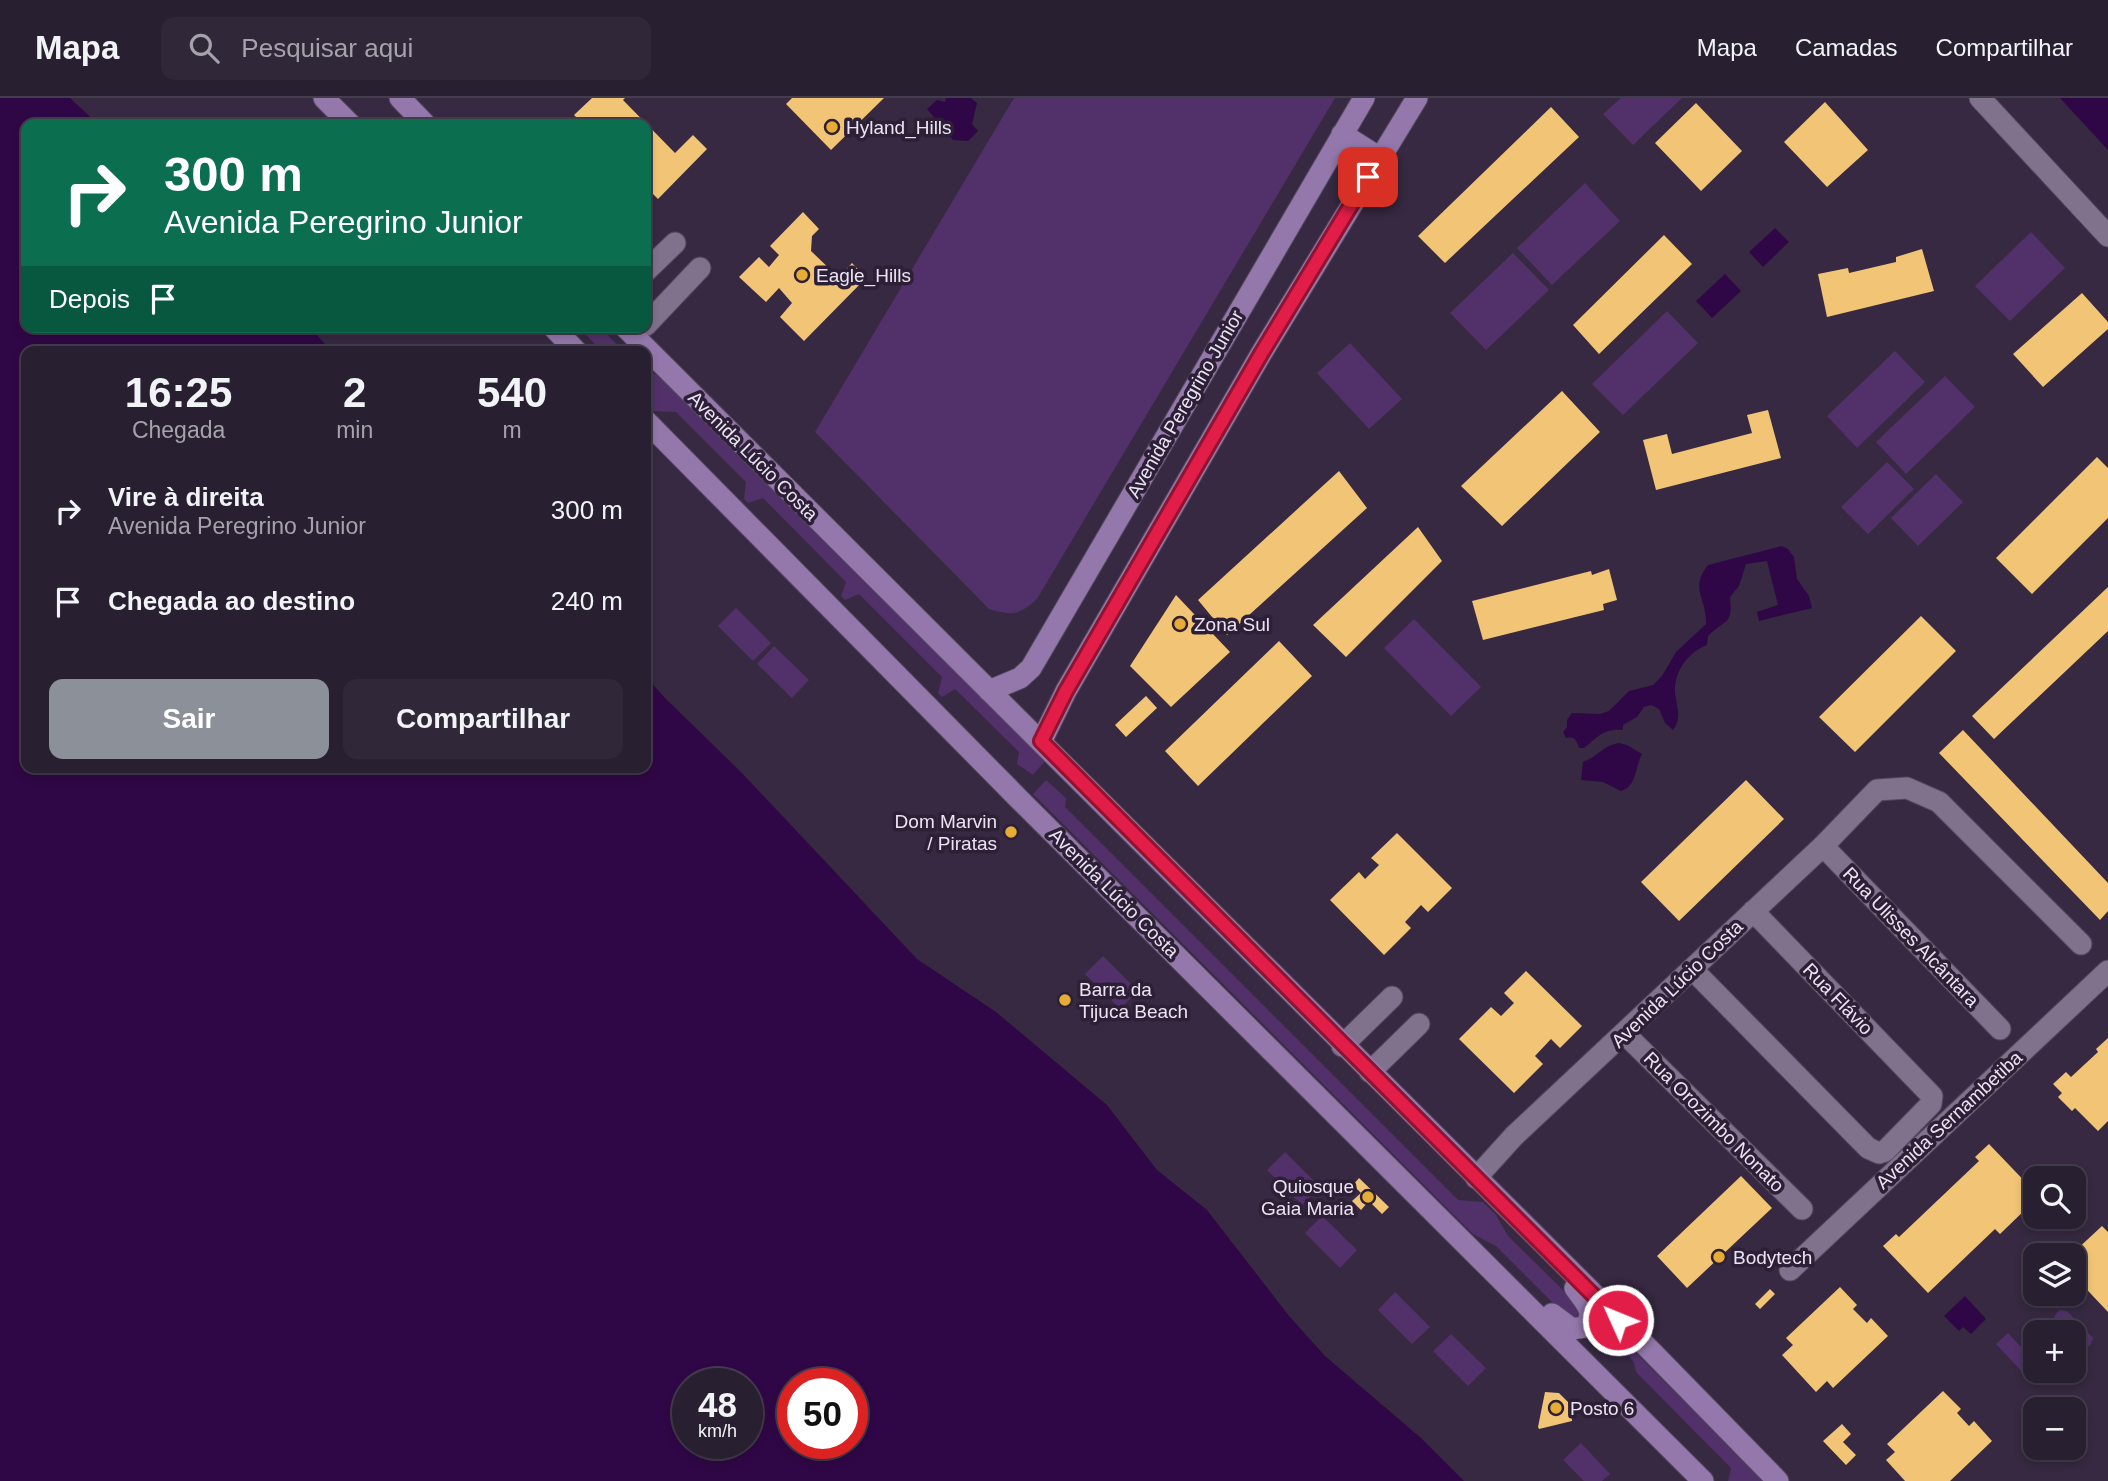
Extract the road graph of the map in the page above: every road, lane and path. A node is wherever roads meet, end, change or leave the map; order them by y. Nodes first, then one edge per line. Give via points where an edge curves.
1 (324, 98) edge
2 (400, 98) edge
3 (1364, 98) edge
4 (1417, 98) edge
5 (1980, 98) edge
6 (345, 119) edge
7 (420, 119) edge
8 (1342, 134) junction
9 (1380, 158) junction
10 (2108, 236) edge
11 (674, 243) dead end
12 (651, 266) edge
13 (700, 268) dead end
14 (651, 315) edge
15 (559, 333) edge
16 (641, 333) edge
17 (571, 346) edge
18 (651, 426) edge
19 (989, 691) junction
20 (1041, 741) junction
21 (1823, 846) junction
22 (1753, 911) junction
23 (2081, 944) dead end
24 (1692, 968) junction
25 (2108, 971) edge
26 (1392, 997) dead end
27 (1419, 1024) dead end
28 (2000, 1029) dead end
29 (1625, 1034) junction
30 (1342, 1046) junction
31 (1370, 1072) junction
32 (1476, 1178) junction
33 (1802, 1209) dead end
34 (1553, 1255) junction
35 (1790, 1270) dead end
36 (1495, 1271) junction
37 (1703, 1481) edge
38 (1778, 1481) edge

1 - 6 main road
2 - 7 main road
3 - 8 main road, Avenida Peregrino Junior
4 - 9 main road
5 - 10 street
8 - 9 main road
8 - 19 main road, Avenida Peregrino Junior via 1031,668
9 - 20 main road via 1261,354
11 - 12 street
13 - 14 street
15 - 17 main road
16 - 19 main road, Avenida Lúcio Costa
18 - 36 main road, Avenida Lúcio Costa
19 - 20 main road, Avenida Lúcio Costa
20 - 30 main road, Avenida Lúcio Costa
21 - 22 street, Avenida Lúcio Costa
21 - 23 street, Avenida Lúcio Costa via 1877,790 1907,788 1939,802
21 - 28 street, Rua Ulisses Alcântara
22 - 24 street, Avenida Lúcio Costa
22 - 24 street, Rua Flávio via 1932,1096 1931,1104 1885,1151 1874,1152
24 - 29 street, Avenida Lúcio Costa
25 - 35 street, Avenida Sernambetiba
26 - 30 street
27 - 31 street
29 - 32 street, Avenida Lúcio Costa via 1514,1136
29 - 33 street, Rua Orozimbo Nonato
30 - 31 main road, Avenida Lúcio Costa
31 - 32 main road, Avenida Lúcio Costa
32 - 34 main road, Avenida Lúcio Costa
34 - 36 main road via 1590,1309 1589,1322 1580,1329 1572,1329
34 - 38 main road, Avenida Lúcio Costa
36 - 37 main road, Avenida Lúcio Costa

